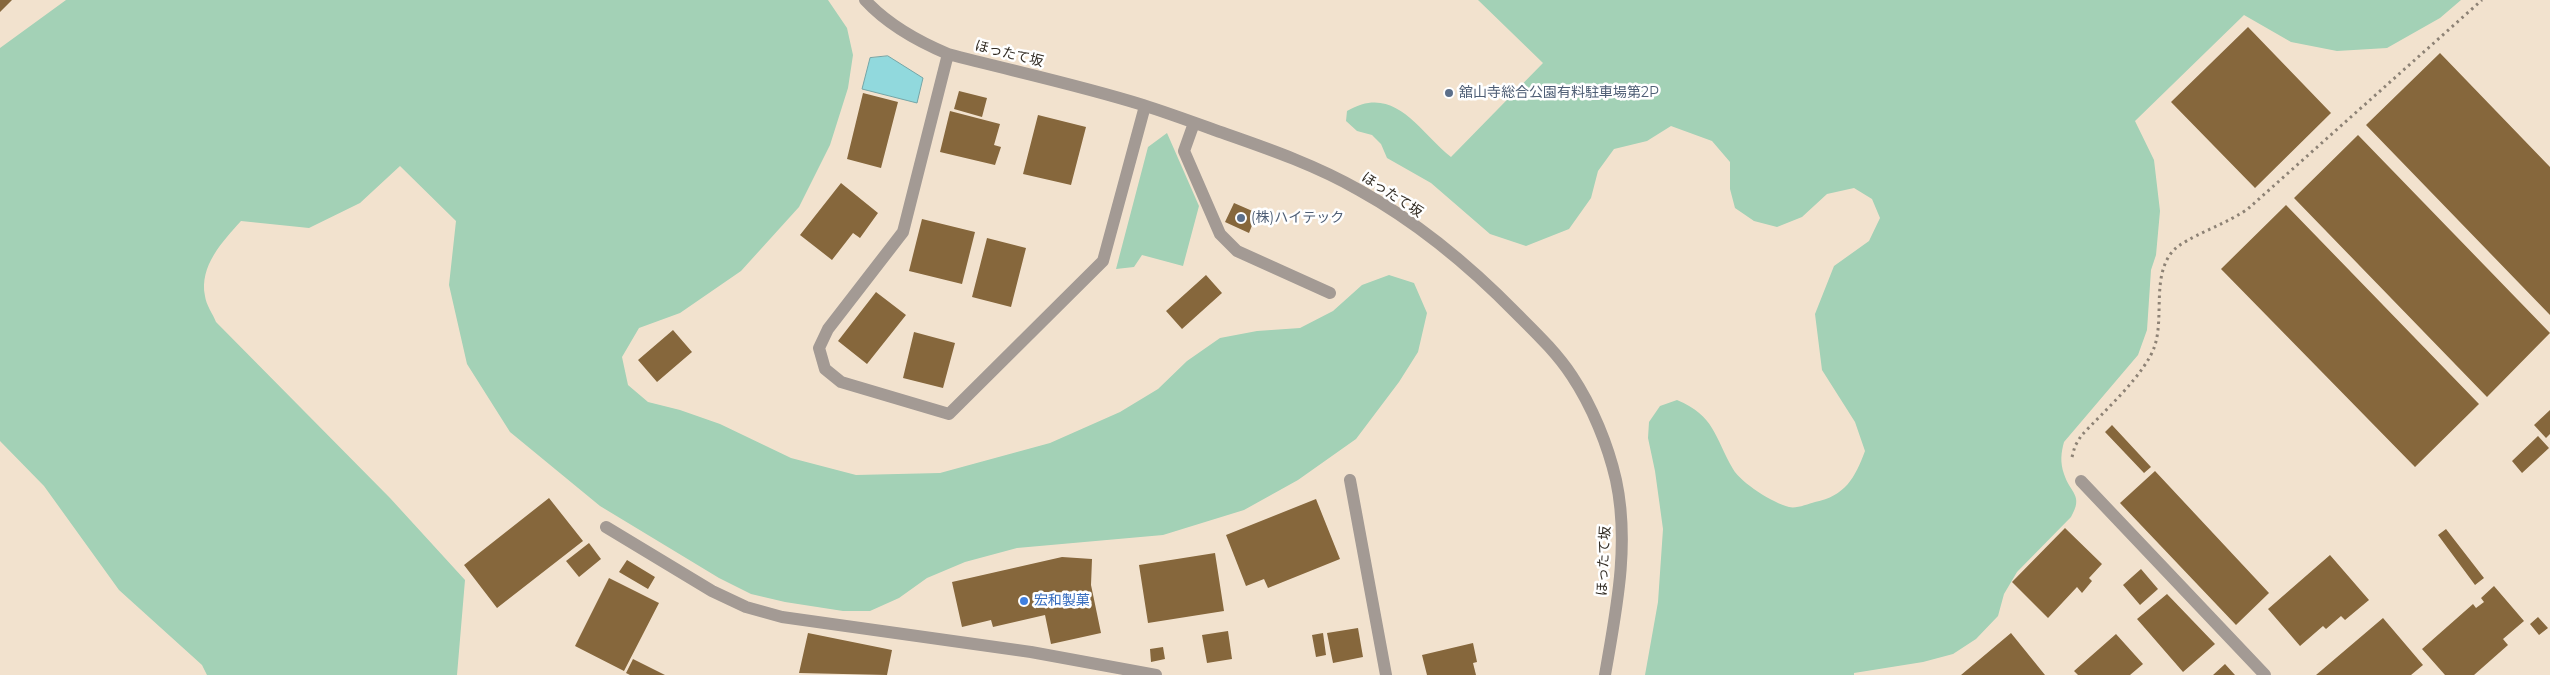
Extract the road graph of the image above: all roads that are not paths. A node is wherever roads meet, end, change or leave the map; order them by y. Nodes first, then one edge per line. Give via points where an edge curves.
1 (865, 0) edge
2 (948, 54) junction
3 (1145, 106) junction
4 (1194, 123) junction
5 (1330, 293) dead end
6 (1350, 480) dead end
7 (2081, 481) road end
8 (606, 527) dead end
9 (1156, 675) edge
10 (1386, 675) edge
11 (1605, 675) edge
12 (2265, 675) edge

1 - 2 street, ほったて坂 via 918,41
2 - 3 street, ほったて坂
2 - 3 street via 904,232 828,329 819,348 824,368 841,382 949,414 1103,261
3 - 4 street, ほったて坂
4 - 5 street via 1184,151 1220,234 1237,251
4 - 11 street, ほったて坂 via 1288,156 1361,191 1458,259 1508,305 1572,375 1598,424 1616,480 1622,530 1618,598
6 - 10 street
7 - 12 street
8 - 9 street via 712,591 746,607 782,617 1031,652

